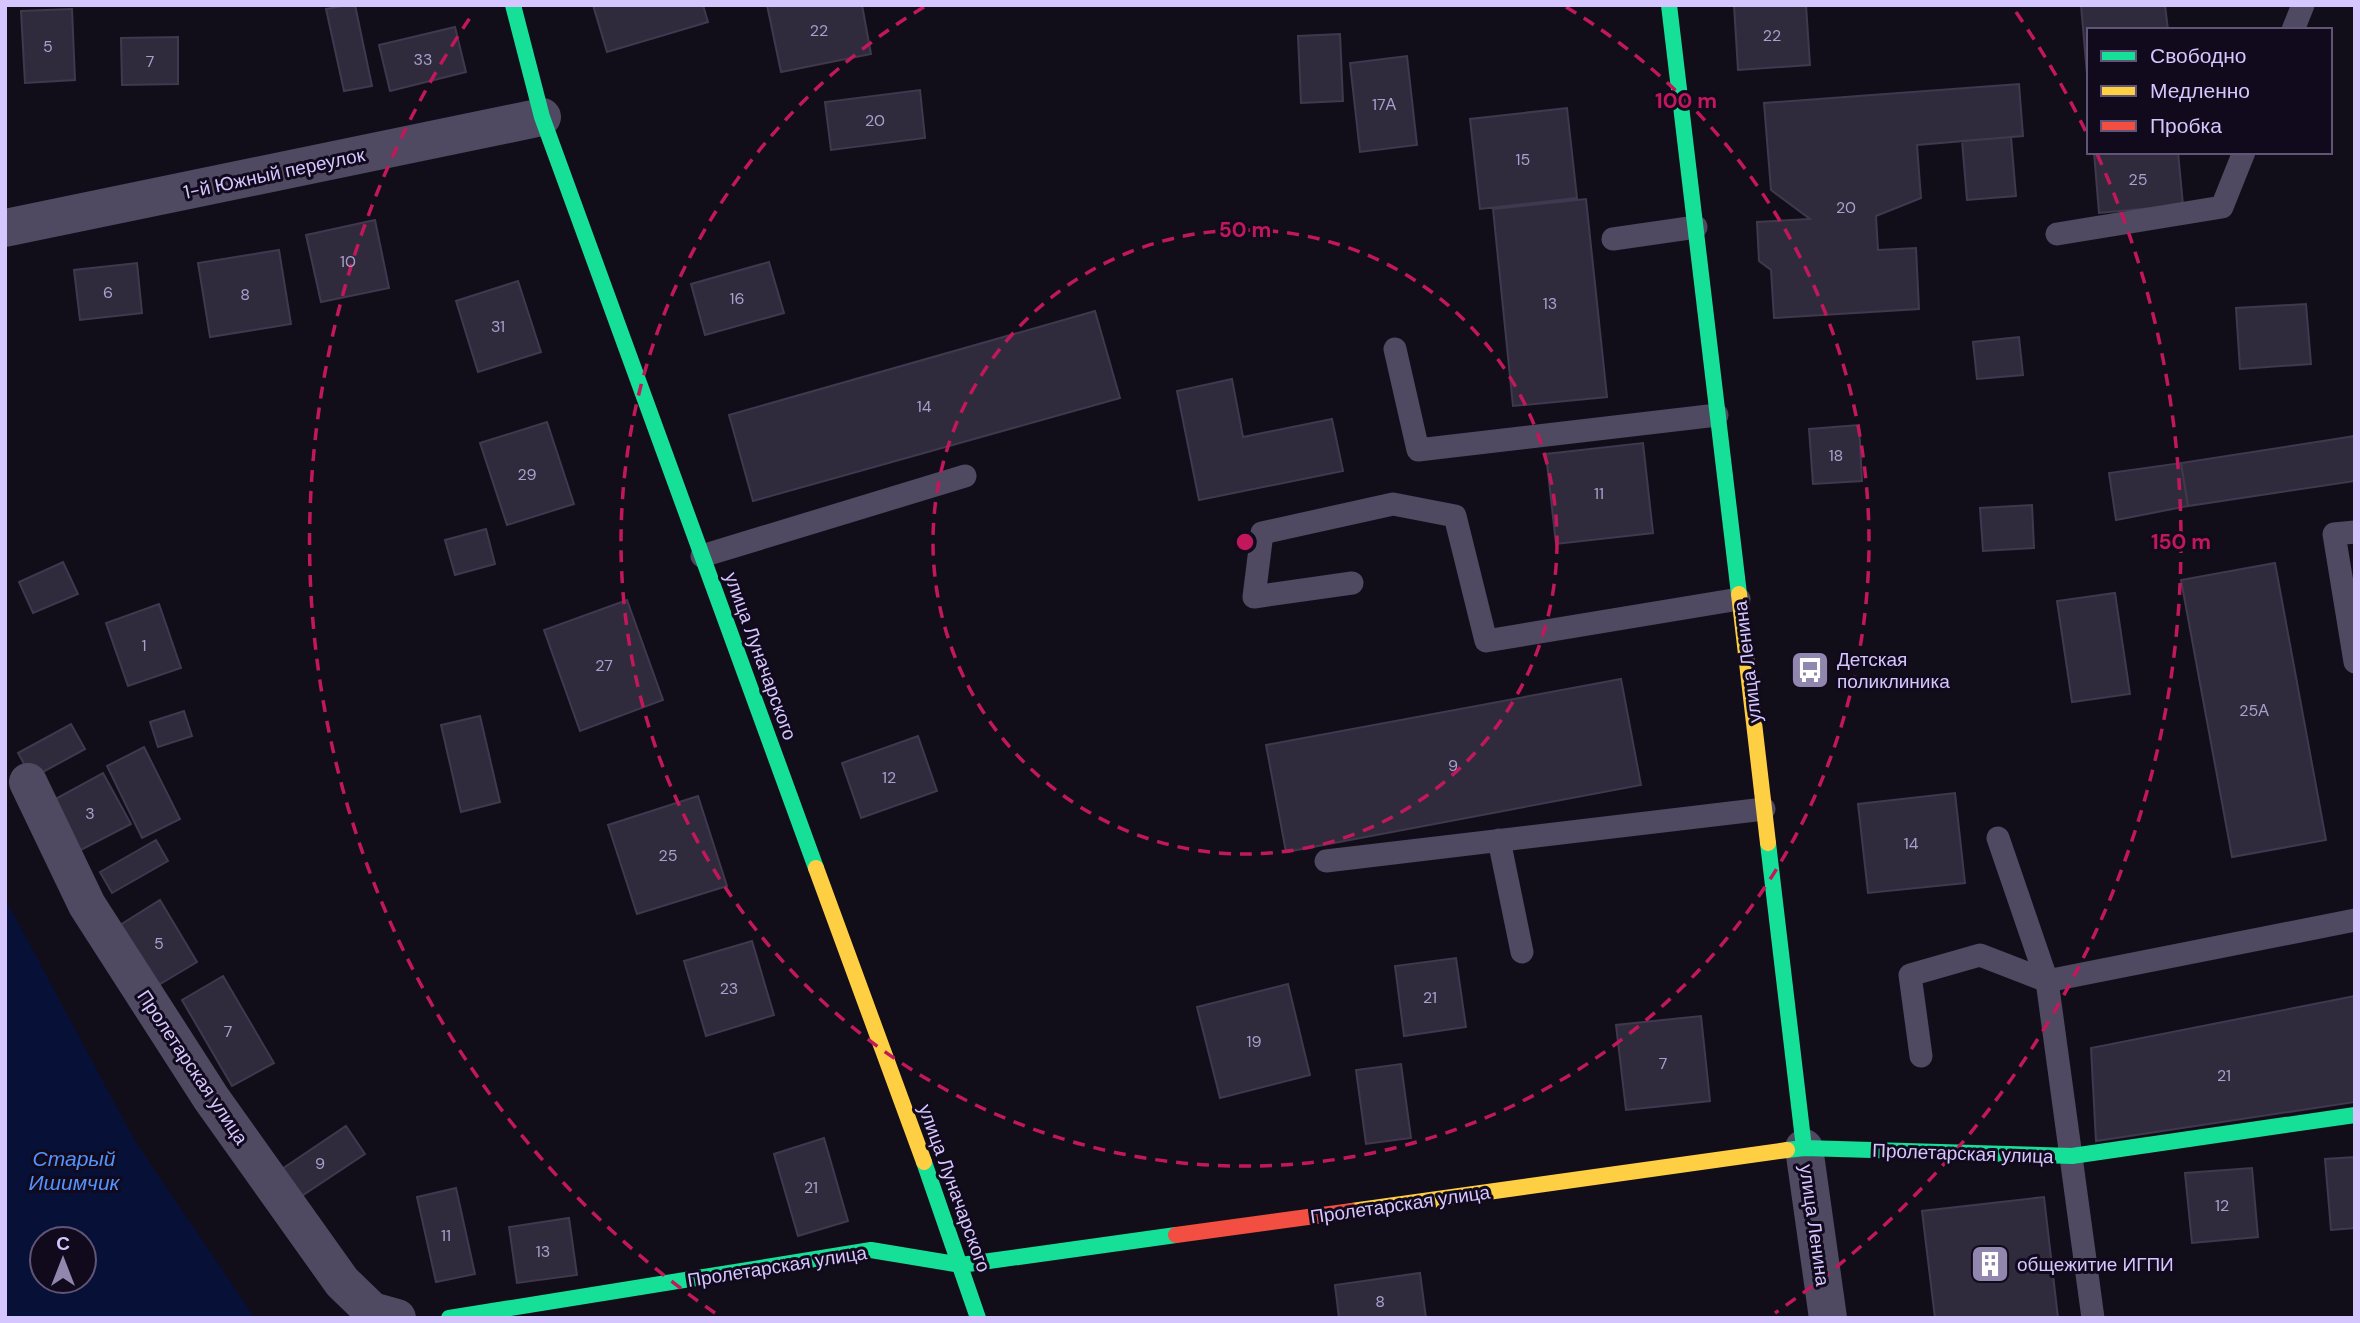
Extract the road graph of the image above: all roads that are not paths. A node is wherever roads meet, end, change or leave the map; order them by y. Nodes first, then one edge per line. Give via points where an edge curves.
1 (513, 5) edge
2 (1669, 5) edge
3 (2303, 5) edge
4 (2294, 28) edge
5 (542, 117) junction
6 (2243, 154) edge
7 (1696, 227) junction
8 (5, 228) edge
9 (2057, 234) dead end
10 (1613, 239) dead end
11 (1395, 349) dead end
12 (1717, 415) junction
13 (965, 476) dead end
14 (2355, 532) edge
15 (702, 556) junction
16 (1352, 583) dead end
17 (1739, 599) junction
18 (2355, 662) edge
19 (28, 782) dead end
20 (1764, 809) junction
21 (1998, 838) dead end
22 (1499, 840) junction
23 (1326, 861) dead end
24 (2355, 920) edge
25 (1522, 952) dead end
26 (2047, 981) junction
27 (1921, 1056) dead end
28 (2355, 1115) edge
29 (1804, 1148) junction
30 (2072, 1156) junction
31 (961, 1265) junction
32 (397, 1318) edge
33 (449, 1318) edge
34 (978, 1318) edge
35 (1828, 1318) edge
36 (2093, 1318) edge

1 - 5 street, улица Луначарского
2 - 7 street, улица Ленина
3 - 4 lane
5 - 8 street, 1-й Южный переулок
5 - 15 street, улица Луначарского
6 - 9 lane via 2222,207
7 - 10 lane
7 - 12 street, улица Ленина
11 - 12 lane via 1418,450
12 - 17 street, улица Ленина
13 - 15 lane
14 - 18 lane via 2334,534
15 - 31 street, улица Луначарского
16 - 17 lane via 1254,597 1262,533 1393,504 1455,516 1486,640
17 - 20 street, улица Ленина
19 - 32 street, Пролетарская улица via 87,905 211,1098 342,1282 372,1311
20 - 22 lane
20 - 29 street, улица Ленина
21 - 26 lane
22 - 23 lane
22 - 25 lane
24 - 26 lane
26 - 27 lane via 1980,955 1910,975
26 - 30 lane
28 - 30 street, Пролетарская улица
29 - 30 street, Пролетарская улица
29 - 31 street, Пролетарская улица
29 - 35 street, улица Ленина
30 - 36 lane
31 - 33 street, Пролетарская улица via 871,1250
31 - 34 street, улица Луначарского

